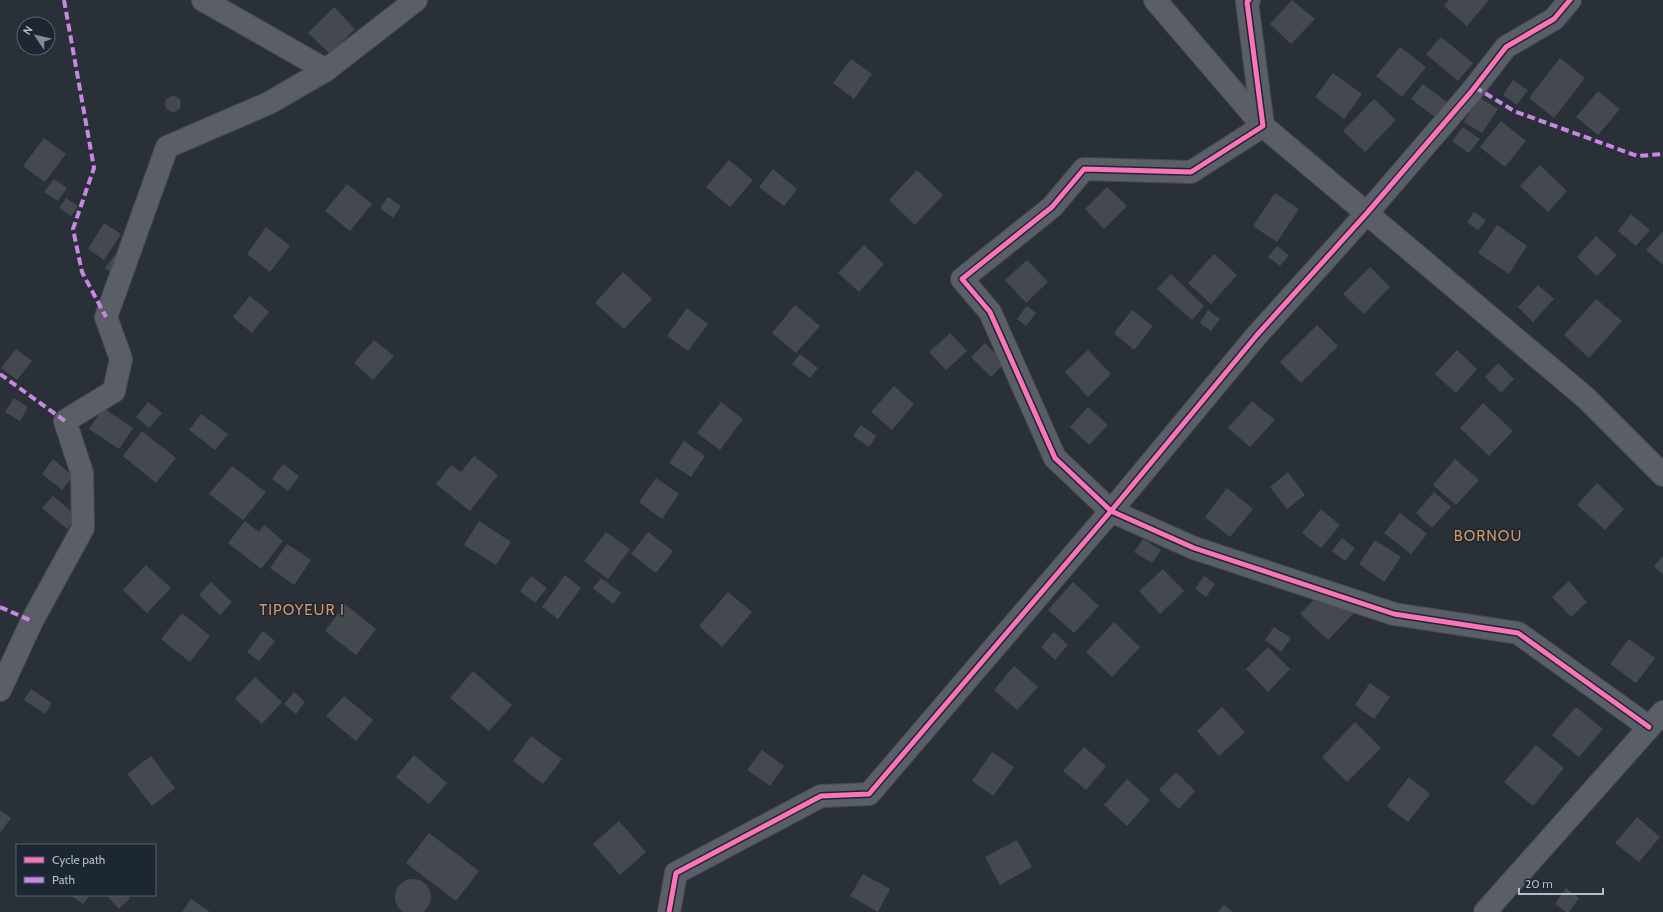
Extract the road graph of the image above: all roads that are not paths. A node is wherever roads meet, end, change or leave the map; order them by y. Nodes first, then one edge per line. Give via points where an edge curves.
1 (203, 0) edge
2 (416, 0) edge
3 (1155, 0) edge
4 (1249, 0) edge
5 (1570, 0) edge
6 (326, 70) junction
7 (1263, 126) junction
8 (1367, 213) junction
9 (1663, 475) edge
10 (1111, 511) junction
11 (0, 690) edge
12 (1656, 719) edge
13 (669, 912) edge
14 (1485, 912) edge

1 - 6 street
2 - 6 street
3 - 7 street
4 - 7 street via 1247,2
5 - 8 street via 1554,19 1506,47 1472,92
6 - 11 street via 269,103 167,147 106,317 121,359 114,391 65,421 82,474 83,528 32,621
7 - 8 street
7 - 10 street via 1191,172 1084,169 1052,207 962,279 990,312 1055,458
8 - 9 street via 1586,398
8 - 10 street via 1257,335
10 - 12 street via 1194,548 1394,614 1518,633
10 - 13 street via 869,794 820,796 676,873
12 - 14 street

